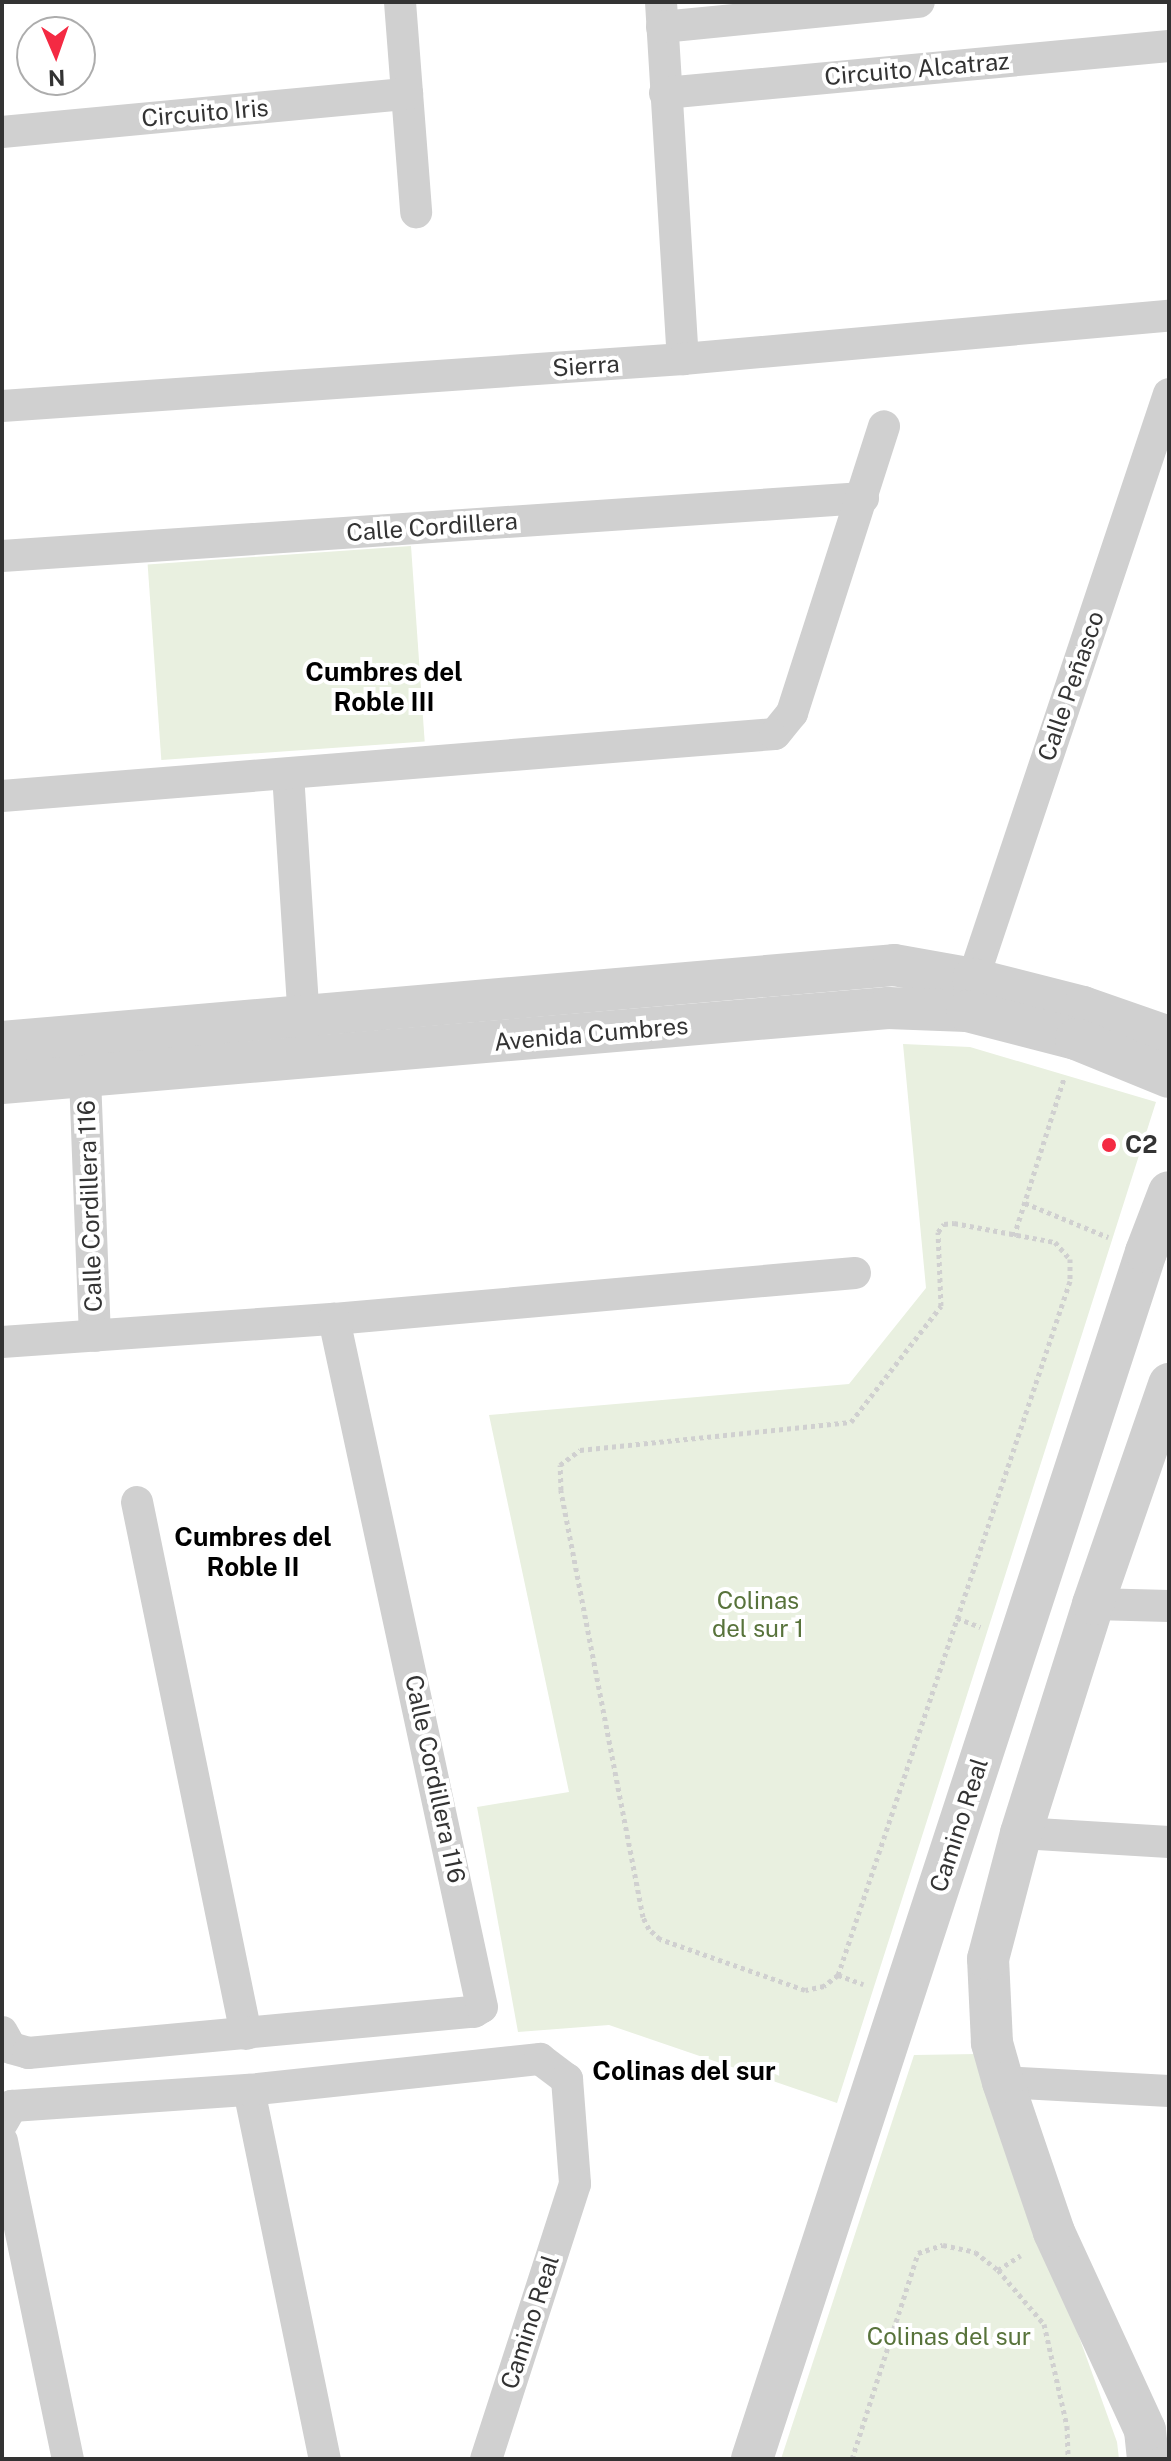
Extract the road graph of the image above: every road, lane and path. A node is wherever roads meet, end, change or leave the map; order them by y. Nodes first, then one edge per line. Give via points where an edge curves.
1 (400, 2) edge
2 (919, 2) edge
3 (661, 14) edge
4 (1169, 46) edge
5 (665, 93) junction
6 (407, 94) junction
7 (2, 132) edge
8 (416, 212) dead end
9 (1169, 316) edge
10 (683, 359) junction
11 (1169, 394) edge
12 (2, 406) edge
13 (884, 426) dead end
14 (863, 498) junction
15 (2, 556) edge
16 (288, 774) junction
17 (2, 796) edge
18 (973, 979) junction
19 (1169, 1037) edge
20 (306, 1038) junction
21 (1076, 1039) junction
22 (2, 1042) edge
23 (85, 1077) junction
24 (1169, 1077) edge
25 (2, 1083) edge
26 (1169, 1192) edge
27 (1025, 1203) junction
28 (1014, 1236) junction
29 (1146, 1252) junction
30 (855, 1273) dead end
31 (334, 1319) junction
32 (95, 1336) junction
33 (2, 1342) edge
34 (1169, 1384) edge
35 (137, 1502) dead end
36 (1093, 1604) junction
37 (1169, 1606) edge
38 (1021, 1833) junction
39 (1169, 1842) edge
40 (2, 2032) edge
41 (246, 2034) junction
42 (1003, 2082) junction
43 (249, 2090) junction
44 (1169, 2091) edge
45 (2, 2123) edge
46 (2, 2141) edge
47 (1149, 2449) edge
48 (68, 2459) edge
49 (325, 2459) edge
50 (486, 2459) edge
51 (752, 2459) edge
52 (852, 2459) edge
53 (1068, 2459) edge

1 - 6 street
2 - 3 street
3 - 5 street
4 - 5 street, Circuito Alcatraz
5 - 10 street
6 - 7 street, Circuito Iris
6 - 8 street
9 - 10 street, Sierra
10 - 12 street, Sierra
11 - 18 street, Calle Peñasco
13 - 14 street
14 - 15 street, Calle Cordillera
14 - 16 street via 792,713 775,734
16 - 17 street
16 - 20 street
18 - 19 street, Avenida Cumbres via 1083,1007
18 - 20 street, Avenida Cumbres via 894,965
20 - 21 street, Avenida Cumbres via 888,1008 967,1011
20 - 22 street, Avenida Cumbres
20 - 23 street, Avenida Cumbres
21 - 24 street, Avenida Cumbres
21 - 27 path
23 - 25 street, Avenida Cumbres
23 - 32 street, Calle Cordillera 116
26 - 29 street, Camino Real
27 - 28 path
27 - 29 path
28 - 28 path via 944,1224 938,1232 941,1306 851,1422 580,1450 560,1465 643,1917 660,1939 805,1990 824,1986 838,1975 1070,1281 1070,1259 1055,1242
29 - 51 street, Camino Real
30 - 31 street, Calle Cordillera 116
31 - 32 street, Calle Cordillera 116
31 - 41 street, Calle Cordillera 116 via 482,2007 474,2012
32 - 33 street, Calle Cordillera 116
34 - 36 street
35 - 41 street
36 - 37 street
36 - 38 street
38 - 39 street
38 - 42 street via 988,1959 992,2043
40 - 41 street, Calle Cordillera 116 via 11,2048 28,2053
42 - 44 street
42 - 47 street via 1054,2232
43 - 45 street, Camino Real via 12,2106
43 - 49 street
43 - 50 street, Camino Real via 540,2059 567,2079 575,2184
46 - 48 street
52 - 53 path via 918,2253 943,2245 975,2252 998,2270 1044,2324 1067,2426

